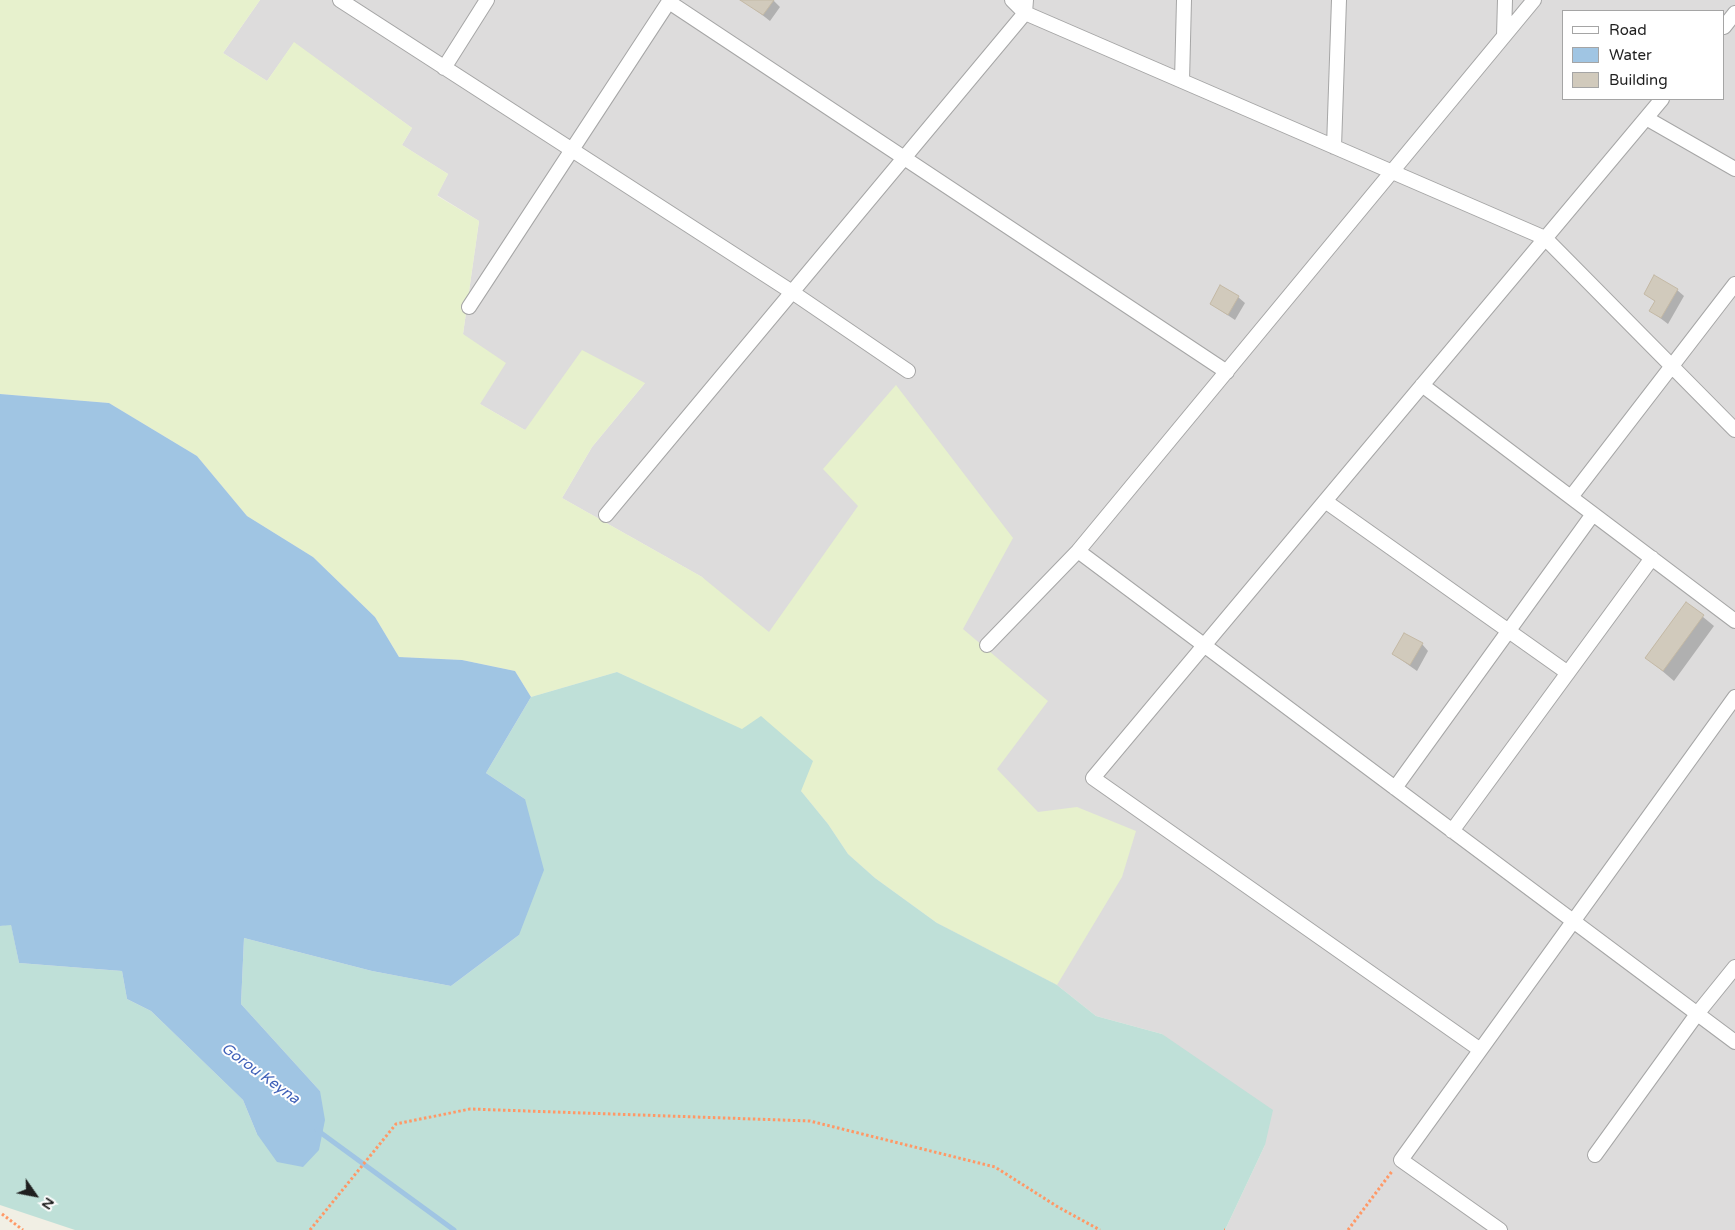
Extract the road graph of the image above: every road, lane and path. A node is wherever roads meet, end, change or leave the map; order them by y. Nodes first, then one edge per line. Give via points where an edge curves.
1 (340, 0) edge
2 (487, 0) edge
3 (1012, 0) edge
4 (1184, 0) edge
5 (1339, 0) edge
6 (1505, 0) edge
7 (1534, 0) edge
8 (670, 1) edge
9 (1025, 7) edge
10 (1735, 13) edge
11 (1725, 26) edge
12 (1504, 36) junction
13 (444, 68) junction
14 (1182, 81) junction
15 (1661, 100) edge
16 (1646, 118) junction
17 (1334, 147) junction
18 (572, 150) junction
19 (904, 158) junction
20 (1735, 169) edge
21 (1392, 172) junction
22 (1545, 238) junction
23 (1735, 284) edge
24 (792, 292) junction
25 (469, 307) dead end
26 (1672, 366) junction
27 (908, 371) dead end
28 (1227, 372) junction
29 (1422, 385) junction
30 (1735, 430) edge
31 (1570, 497) junction
32 (1325, 501) junction
33 (1593, 514) junction
34 (606, 515) dead end
35 (1078, 552) junction
36 (1652, 558) junction
37 (1735, 621) edge
38 (1509, 631) junction
39 (987, 645) dead end
40 (1204, 645) junction
41 (1568, 673) junction
42 (1735, 697) edge
43 (1395, 788) junction
44 (1452, 831) junction
45 (1572, 921) junction
46 (1735, 967) edge
47 (1697, 1014) junction
48 (1735, 1042) edge
49 (1479, 1049) junction
50 (1595, 1155) dead end
51 (1401, 1160) junction
52 (2, 1214) dead end
53 (23, 1230) edge
54 (310, 1230) edge
55 (1100, 1230) edge
56 (1348, 1230) edge
57 (1500, 1230) edge

1 - 13 street
2 - 13 street
3 - 9 street
4 - 14 street
5 - 17 street
6 - 12 street
7 - 12 street
8 - 18 street
8 - 19 street
9 - 14 street
9 - 19 street
10 - 11 street
12 - 21 street
13 - 18 street
14 - 17 street
15 - 16 street
16 - 20 street
16 - 22 street
17 - 21 street
18 - 24 street
18 - 25 street
19 - 24 street
19 - 28 street
21 - 22 street
21 - 28 street
22 - 26 street
22 - 29 street
23 - 26 street
24 - 27 street
24 - 34 street
26 - 30 street
26 - 31 street
28 - 35 street
29 - 31 street
29 - 32 street
31 - 33 street
32 - 38 street
32 - 40 street
33 - 36 street
33 - 38 street
35 - 39 street
35 - 40 street
36 - 37 street
36 - 41 street
38 - 41 street
38 - 43 street
40 - 43 street
40 - 49 street via 1093,778
41 - 44 street
42 - 45 street
43 - 44 street
44 - 45 street
45 - 47 street
45 - 49 street
46 - 47 street
47 - 48 street
47 - 50 street
49 - 51 street
51 - 56 path
51 - 57 street
52 - 53 path
54 - 55 path via 396,1124 470,1109 810,1121 995,1167

